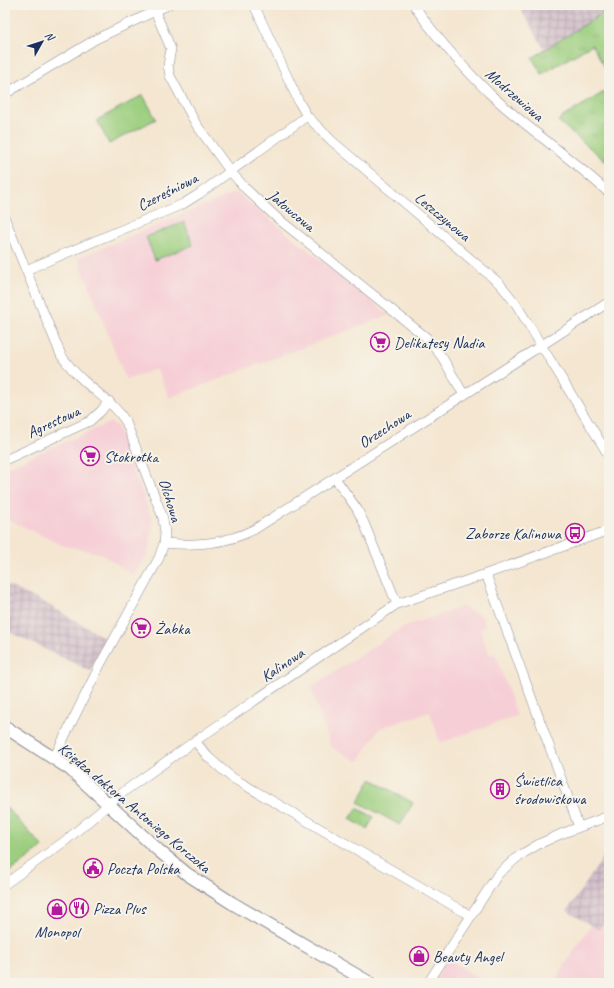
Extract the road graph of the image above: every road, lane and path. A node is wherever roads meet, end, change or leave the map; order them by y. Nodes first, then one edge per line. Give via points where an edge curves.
1 (168, 5) edge
2 (254, 5) edge
3 (414, 5) edge
4 (156, 10) junction
5 (5, 94) edge
6 (307, 116) junction
7 (230, 171) junction
8 (609, 193) edge
9 (5, 219) edge
10 (26, 270) junction
11 (609, 302) edge
12 (542, 345) junction
13 (464, 395) junction
14 (109, 401) junction
15 (609, 456) edge
16 (5, 460) edge
17 (335, 478) junction
18 (609, 530) edge
19 (164, 543) junction
20 (486, 574) junction
21 (397, 604) junction
22 (5, 727) edge
23 (195, 741) junction
24 (54, 758) junction
25 (108, 803) junction
26 (609, 816) edge
27 (579, 827) junction
28 (5, 884) edge
29 (471, 916) junction
30 (370, 983) edge
31 (428, 983) edge

1 - 4 street
2 - 6 street, Leszczynowa
3 - 8 street, Modrzewiowa via 452,54 490,93
4 - 5 street via 96,39
4 - 7 street, Jałowcowa via 170,50 170,76 196,124
6 - 7 street, Czereśniowa
6 - 12 street, Leszczynowa via 332,141 500,284
7 - 10 street, Czereśniowa via 183,204
7 - 13 street, Jałowcowa via 276,217 427,338 442,357
9 - 10 street, Olchowa
10 - 14 street, Olchowa via 61,355 84,382
11 - 12 street, Orzechowa
12 - 13 street, Orzechowa
12 - 15 street, Leszczynowa
13 - 17 street, Orzechowa
14 - 16 street, Agrestowa via 90,421
14 - 19 street, Olchowa via 126,422 163,518
17 - 19 street, Orzechowa via 242,536 192,545
17 - 21 street via 364,523
18 - 20 street, Kalinowa
19 - 24 street, Olchowa via 150,576 101,663
20 - 21 street, Kalinowa
20 - 27 street
21 - 23 street, Kalinowa
22 - 24 street, Księdza doktora Antoniego Korczoka
23 - 25 street, Kalinowa
23 - 29 street via 208,757 231,777
24 - 25 street, Księdza doktora Antoniego Korczoka
25 - 28 street, Kalinowa via 65,841
25 - 30 street, Księdza doktora Antoniego Korczoka via 158,850 200,883
26 - 27 street
27 - 29 street via 539,844 519,856 498,874
29 - 31 street

